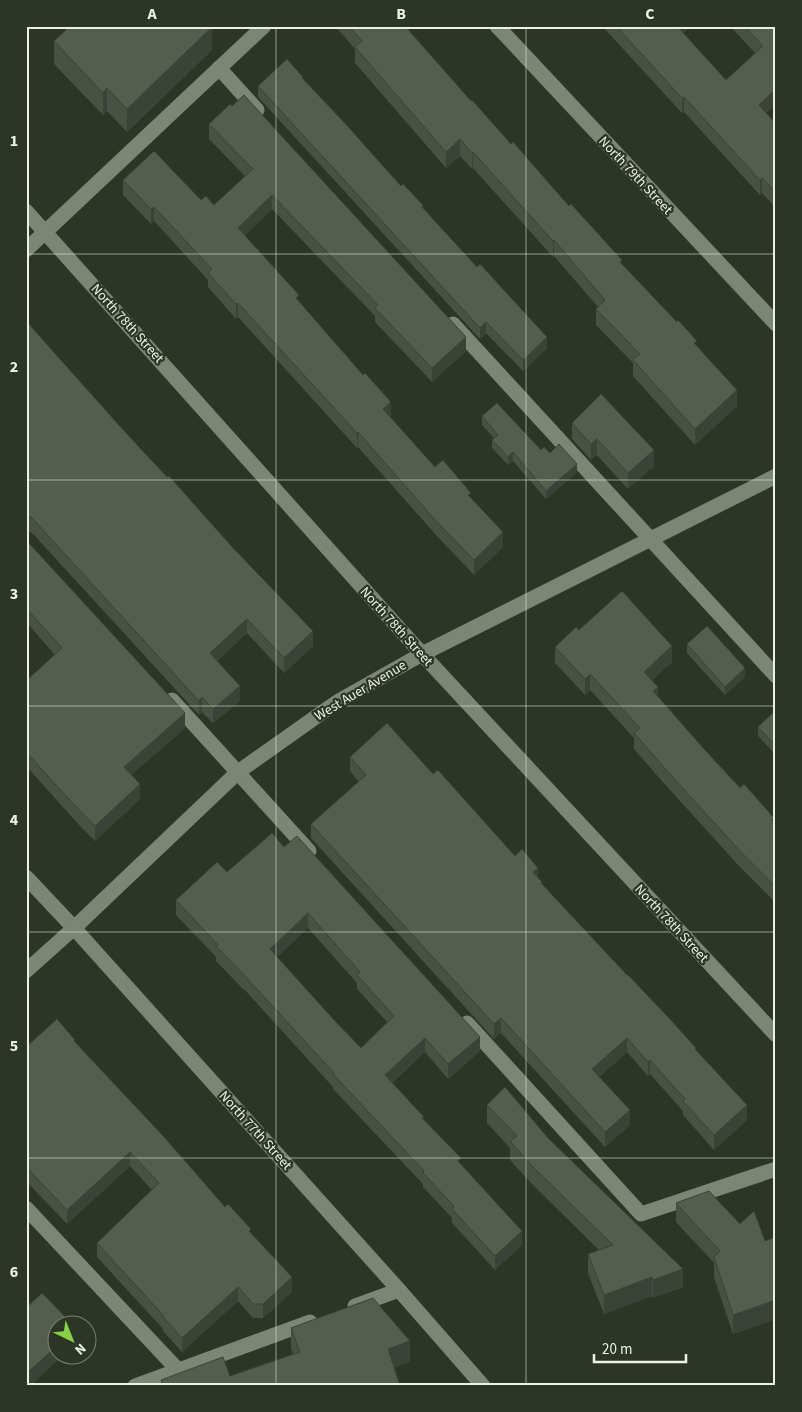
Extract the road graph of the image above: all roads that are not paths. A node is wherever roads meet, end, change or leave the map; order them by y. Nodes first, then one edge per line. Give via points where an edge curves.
1 (264, 26) edge
2 (497, 26) edge
3 (219, 68) junction
4 (266, 120) edge
5 (26, 210) edge
6 (46, 231) junction
7 (26, 250) edge
8 (440, 310) edge
9 (776, 324) edge
10 (776, 476) edge
11 (650, 539) junction
12 (422, 654) junction
13 (776, 676) edge
14 (165, 692) edge
15 (238, 772) junction
16 (320, 863) edge
17 (26, 877) edge
18 (74, 928) junction
19 (26, 971) edge
20 (454, 1009) edge
21 (776, 1034) edge
22 (776, 1168) edge
23 (26, 1208) edge
24 (399, 1290) junction
25 (342, 1310) edge
26 (324, 1317) edge
27 (178, 1370) junction
28 (135, 1386) edge
29 (483, 1386) edge

1 - 3 street
2 - 9 street, North 79th Street
3 - 4 street
3 - 6 street
5 - 6 street, North 78th Street
6 - 7 street
6 - 12 street, North 78th Street
8 - 11 street
10 - 11 street, West Auer Avenue
11 - 12 street, West Auer Avenue
11 - 13 street
12 - 15 street, West Auer Avenue via 336,702
12 - 21 street, North 78th Street
14 - 15 street
15 - 16 street
15 - 18 street, West Auer Avenue
17 - 18 street, North 77th Street
18 - 19 street, West Auer Avenue
18 - 24 street, North 77th Street
20 - 22 street via 641,1214
23 - 27 street
24 - 25 street
24 - 29 street, North 77th Street
26 - 27 street
27 - 28 street

